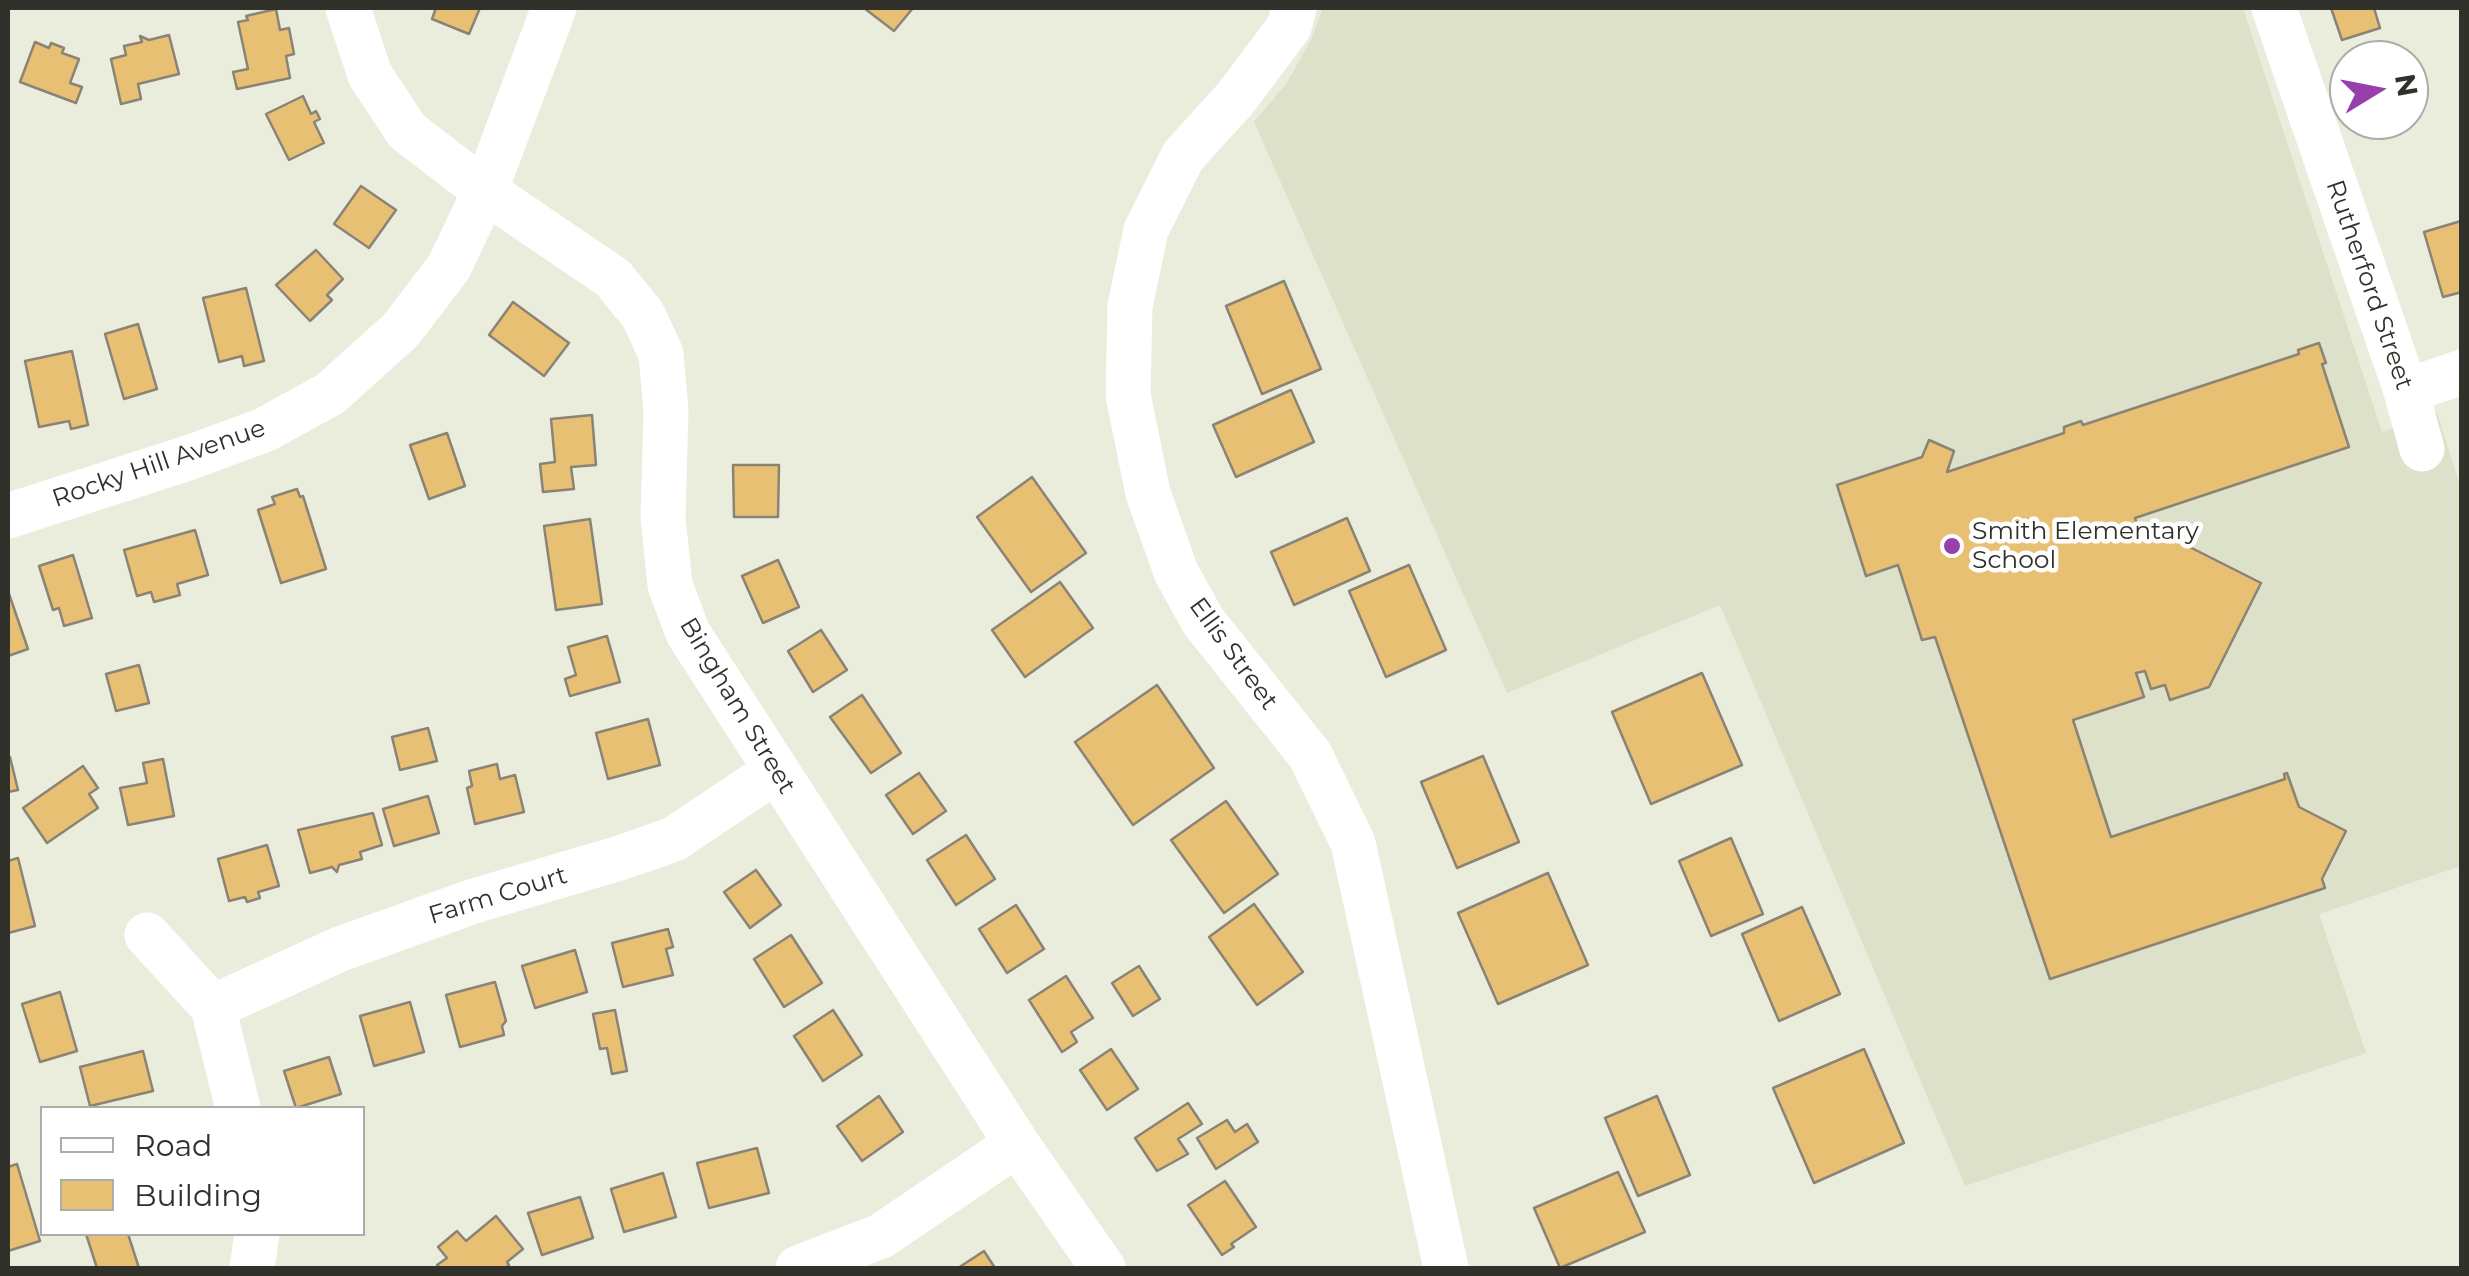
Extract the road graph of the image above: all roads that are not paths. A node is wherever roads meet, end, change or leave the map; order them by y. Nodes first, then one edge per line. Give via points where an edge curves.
1 (348, 8) edge
2 (554, 8) edge
3 (1294, 8) edge
4 (2274, 8) edge
5 (486, 190) junction
6 (2462, 372) edge
7 (2406, 392) junction
8 (2422, 449) dead end
9 (8, 516) edge
10 (774, 772) junction
11 (147, 935) dead end
12 (213, 1007) junction
13 (238, 1106) edge
14 (1017, 1144) junction
15 (257, 1236) edge
16 (252, 1268) edge
17 (798, 1268) edge
18 (1103, 1268) edge
19 (1446, 1268) edge

1 - 5 street, Bingham Street via 370,75 407,131
2 - 5 street, Rocky Hill Avenue
3 - 19 street, Ellis Street via 1289,26 1235,99 1183,156 1146,230 1130,306 1128,395 1148,494 1176,572 1204,621 1310,756 1354,843
4 - 7 street, Rutherford Street
5 - 9 street, Rocky Hill Avenue via 449,266 401,330 330,394 246,437
5 - 10 street, Bingham Street via 612,278 643,314 661,354 670,585 688,633
6 - 7 street
7 - 8 street, Rutherford Street
10 - 12 street, Farm Court via 674,838 340,948
10 - 14 street, Bingham Street
11 - 12 street
12 - 13 street
14 - 17 street via 881,1236
14 - 18 street, Bingham Street
15 - 16 street

